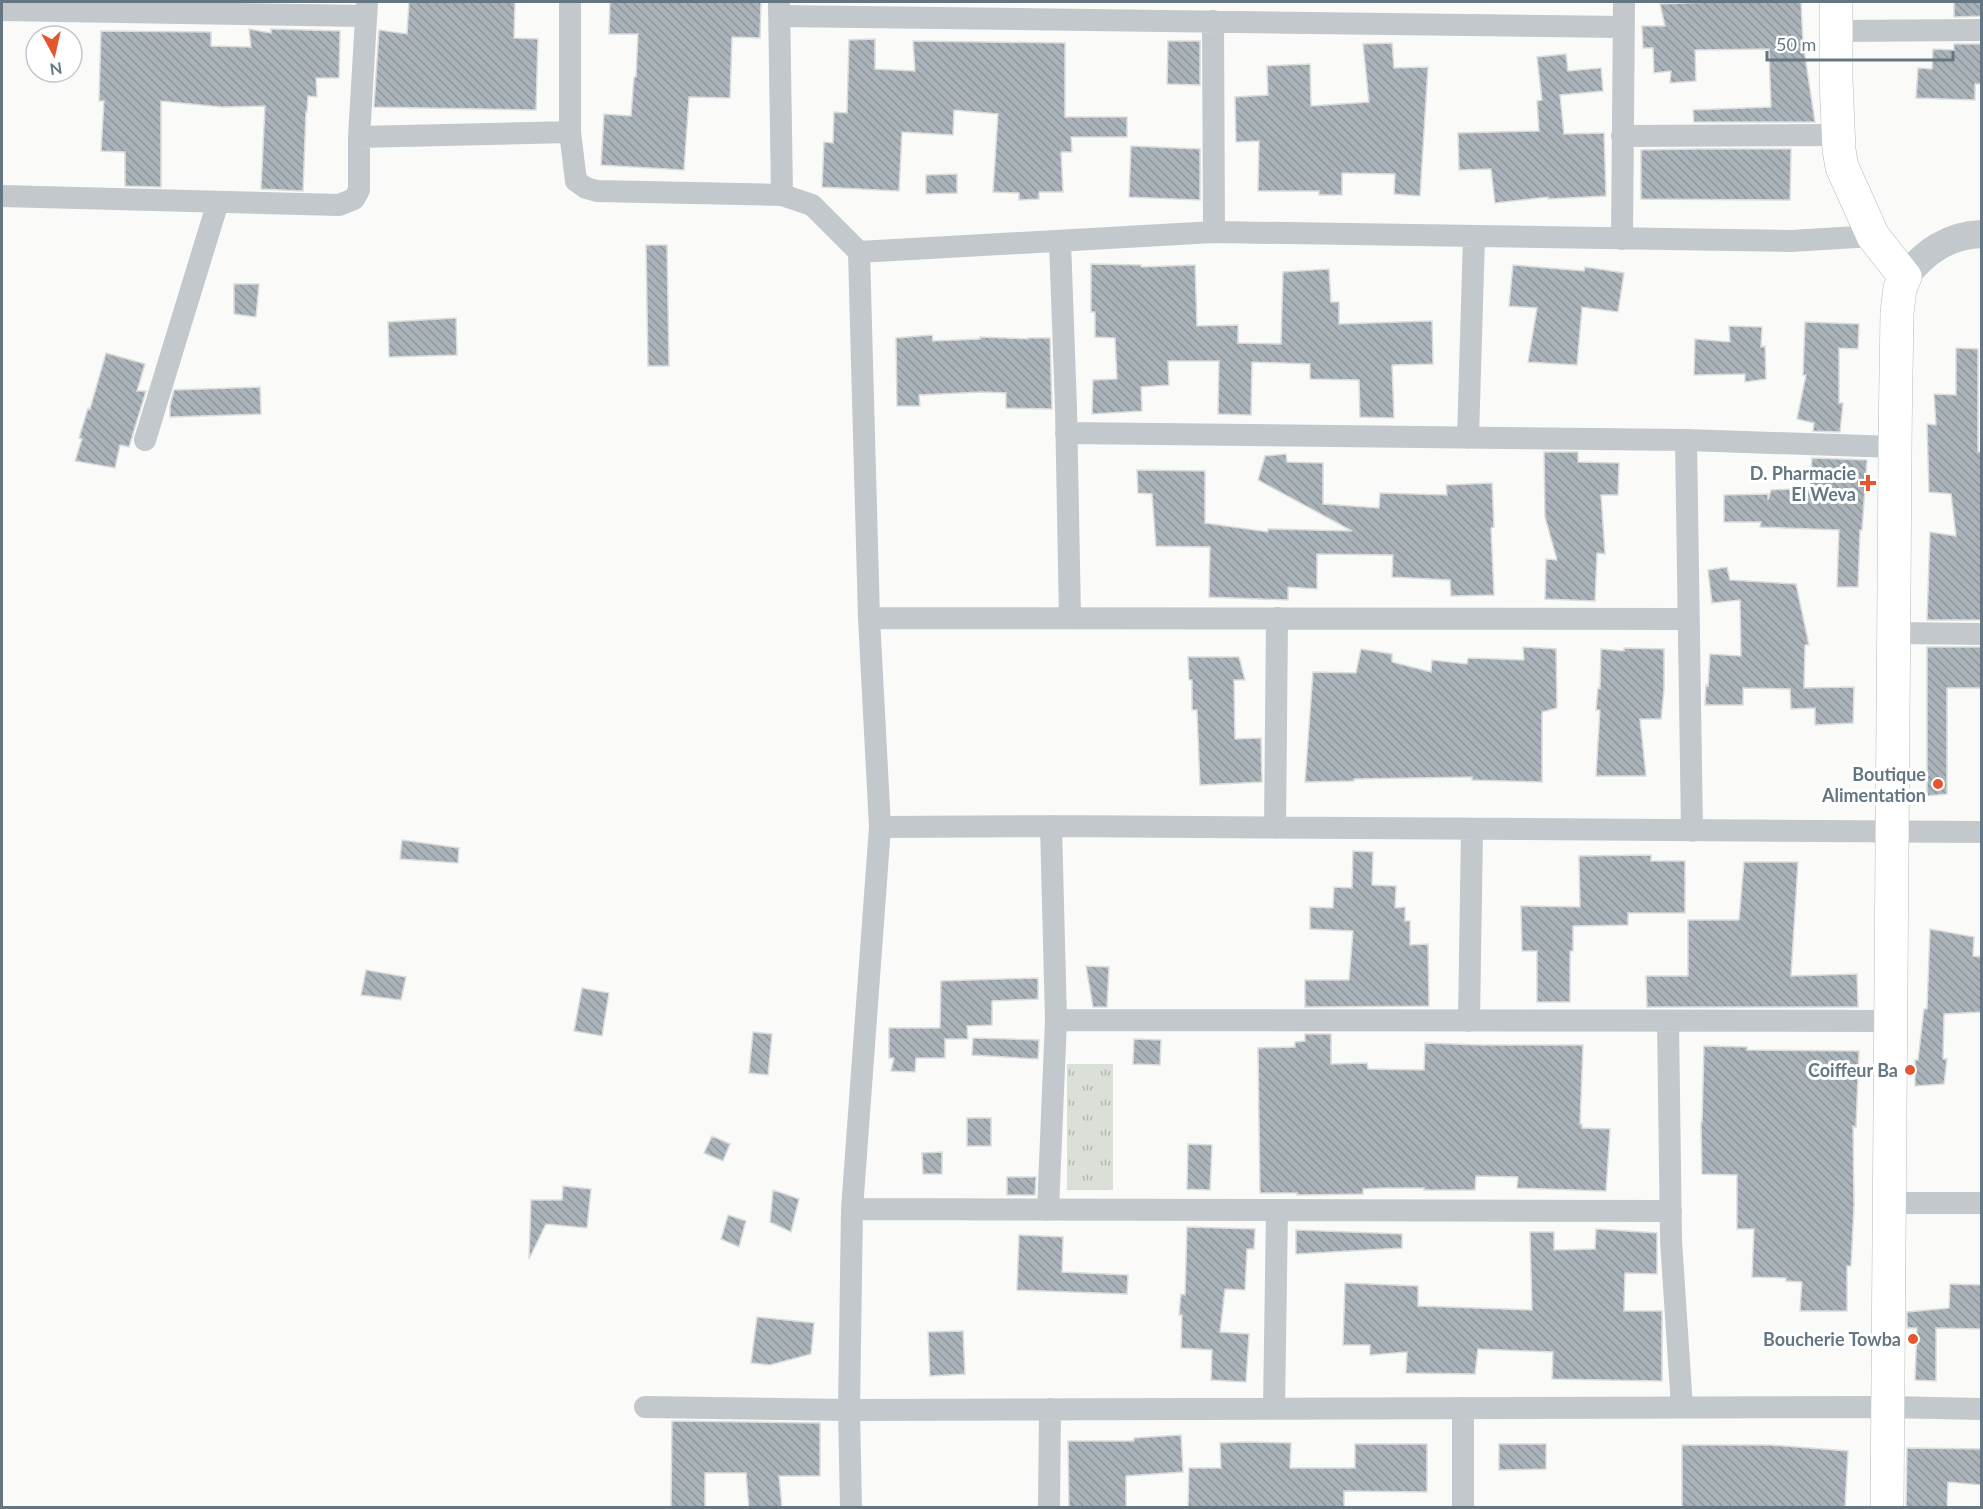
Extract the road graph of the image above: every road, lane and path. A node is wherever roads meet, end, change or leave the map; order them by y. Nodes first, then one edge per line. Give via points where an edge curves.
1 (570, 2) edge
2 (1624, 2) edge
3 (367, 9) edge
4 (779, 9) edge
5 (2, 10) edge
6 (992, 10) edge
7 (1836, 16) edge
8 (1213, 21) junction
9 (1623, 27) junction
10 (1982, 30) edge
11 (570, 132) junction
12 (1839, 135) junction
13 (1622, 136) junction
14 (359, 137) junction
15 (782, 195) junction
16 (2, 196) edge
17 (218, 202) junction
18 (1214, 232) junction
19 (1982, 234) edge
20 (1873, 236) junction
21 (1474, 237) junction
22 (1622, 239) junction
23 (1060, 241) junction
24 (860, 252) junction
25 (1905, 277) junction
26 (1066, 434) junction
27 (1468, 438) junction
28 (145, 440) dead end
29 (1686, 440) junction
30 (1894, 447) junction
31 (1070, 617) junction
32 (869, 618) junction
33 (1277, 618) junction
34 (1688, 619) junction
35 (1892, 633) junction
36 (1982, 634) edge
37 (1051, 826) junction
38 (880, 827) junction
39 (1275, 828) junction
40 (1472, 829) junction
41 (1692, 831) junction
42 (1892, 832) junction
43 (1982, 832) edge
44 (1056, 1020) junction
45 (1469, 1021) junction
46 (1668, 1021) junction
47 (1891, 1021) junction
48 (1889, 1203) junction
49 (1982, 1203) edge
50 (852, 1209) junction
51 (1048, 1210) junction
52 (1277, 1210) junction
53 (1671, 1211) junction
54 (645, 1407) dead end
55 (1682, 1407) junction
56 (1888, 1407) junction
57 (1274, 1408) junction
58 (1463, 1408) junction
59 (1050, 1409) junction
60 (1982, 1409) edge
61 (849, 1410) junction
62 (851, 1508) edge
63 (1049, 1508) edge
64 (1463, 1508) edge
65 (1887, 1508) edge

1 - 11 street
2 - 9 street
3 - 5 street
3 - 14 street
4 - 6 street
4 - 15 street
6 - 8 street
7 - 10 street
7 - 12 main road
8 - 9 street
8 - 18 street
9 - 13 street
11 - 14 street
11 - 15 street via 576,181 586,188
12 - 13 street
12 - 20 main road via 1842,167
13 - 22 street
14 - 17 street via 359,190 354,199 339,205
15 - 24 street via 812,205
16 - 17 street
17 - 28 street
18 - 21 street
18 - 23 street
19 - 25 street via 1952,239 1933,248
20 - 22 street via 1791,241
20 - 25 main road
21 - 22 street
21 - 27 street
23 - 24 street
23 - 26 street
24 - 32 street
25 - 30 main road via 1897,300
26 - 27 street
26 - 31 street
27 - 29 street
29 - 30 street
29 - 34 street
30 - 35 main road
31 - 32 street
31 - 33 street
32 - 38 street
33 - 34 street
33 - 39 street
34 - 41 street
35 - 36 street
35 - 42 main road
37 - 38 street
37 - 39 street
37 - 44 street
38 - 50 street
39 - 40 street
40 - 41 street
40 - 45 street
41 - 42 street
42 - 43 street
42 - 47 main road
44 - 45 street
44 - 51 street
45 - 46 street
46 - 47 street
46 - 53 street
47 - 48 main road
48 - 49 street
48 - 56 main road
50 - 51 street
50 - 61 street
51 - 52 street
52 - 53 street
52 - 57 street
53 - 55 street
54 - 61 street
55 - 56 street
55 - 58 street
56 - 60 street
56 - 65 main road
57 - 58 street
57 - 59 street
58 - 64 street
59 - 61 street
59 - 63 street
61 - 62 street

